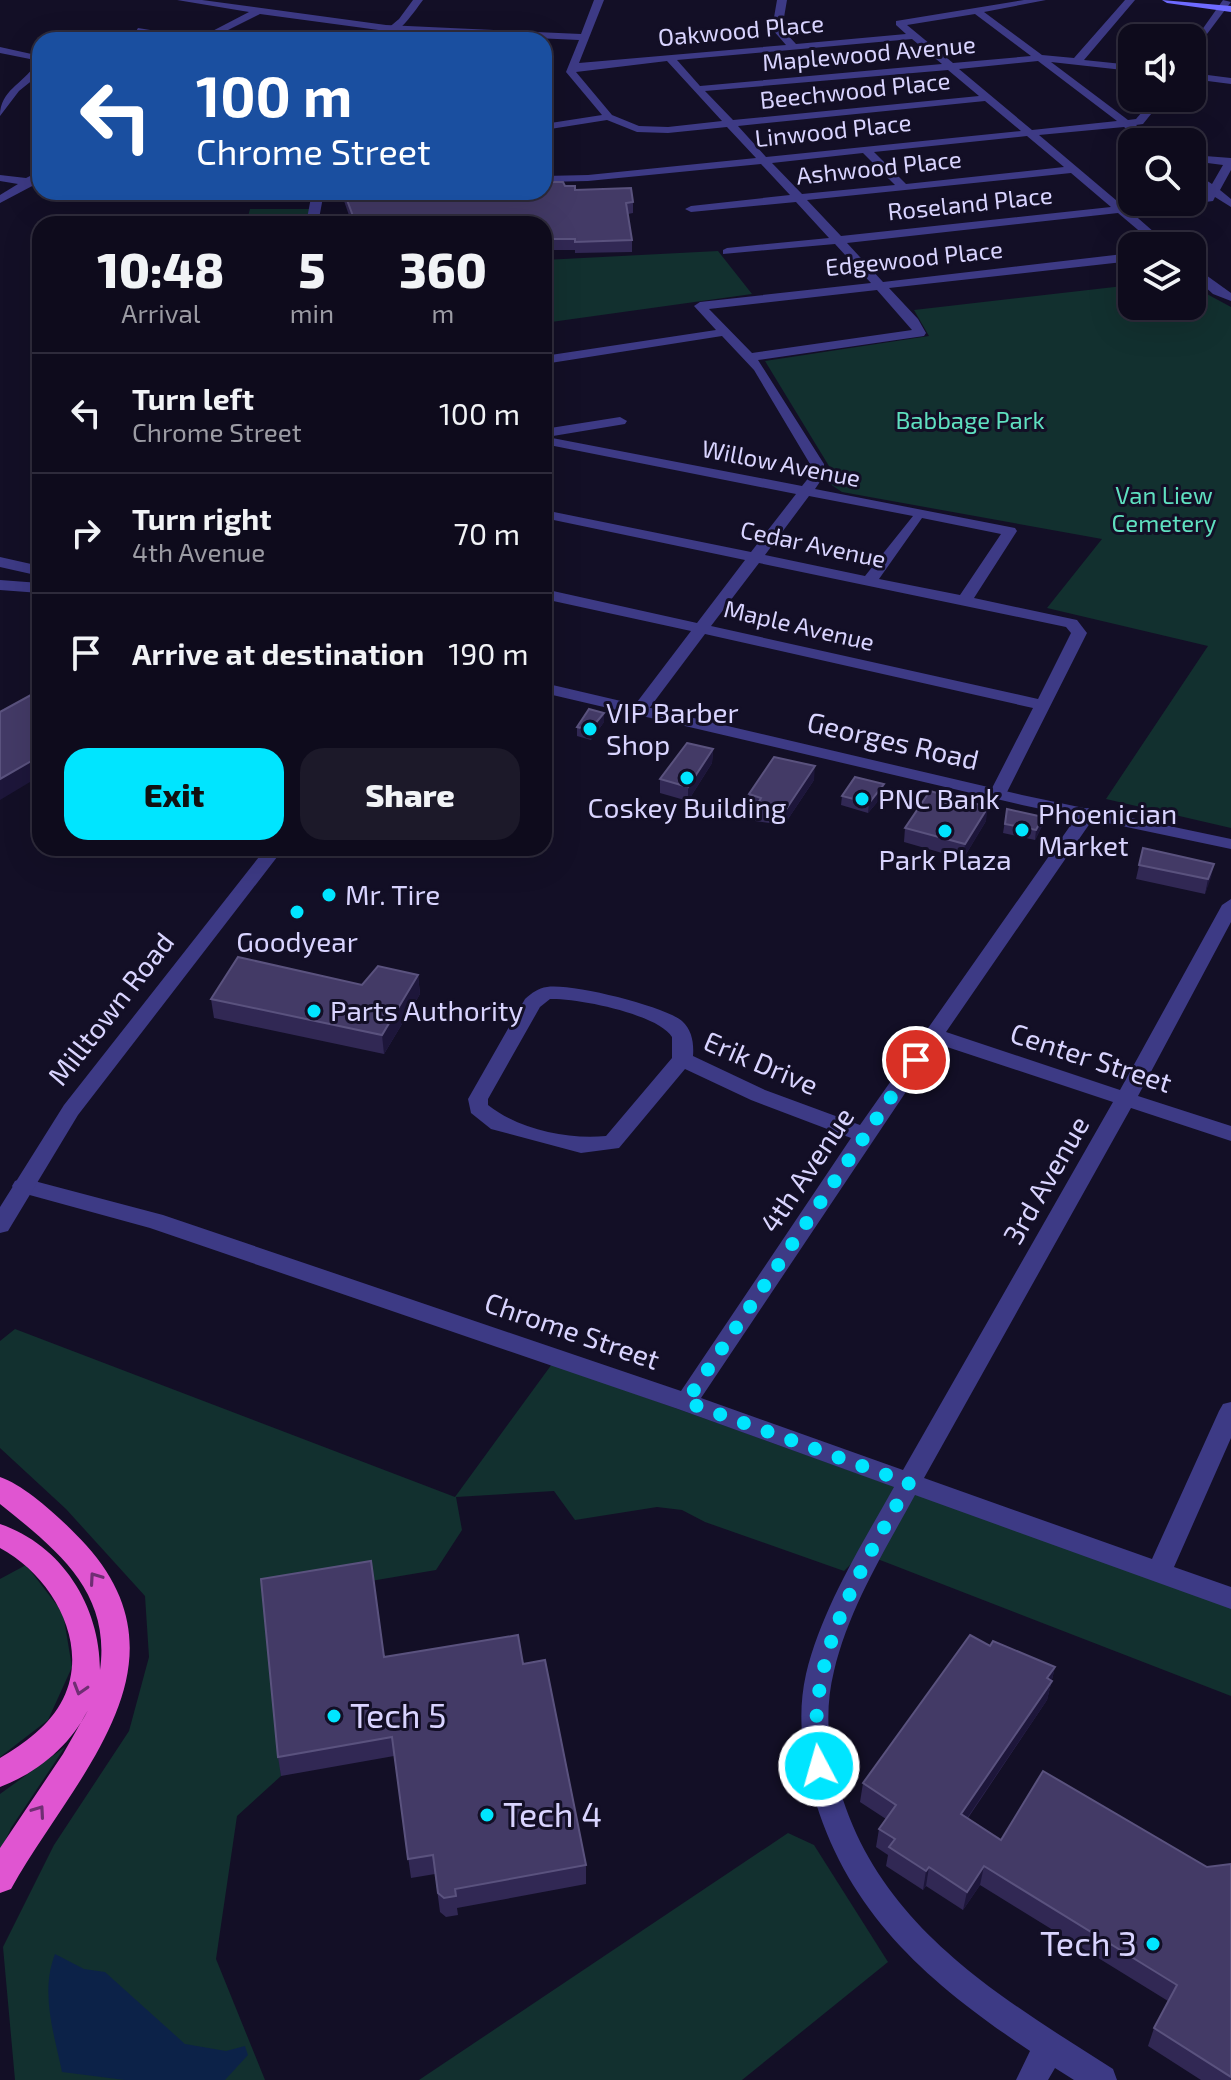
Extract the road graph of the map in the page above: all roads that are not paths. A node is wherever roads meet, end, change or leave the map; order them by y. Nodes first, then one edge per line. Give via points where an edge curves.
1 (182, 0) edge
2 (276, 0) edge
3 (418, 0) edge
4 (599, 0) edge
5 (782, 0) edge
6 (962, 0) edge
7 (1041, 0) edge
8 (1130, 0) edge
9 (1167, 0) edge
10 (1227, 6) edge
11 (981, 9) junction
12 (260, 11) junction
13 (963, 11) junction
14 (393, 29) junction
15 (138, 31) dead end
16 (145, 32) edge
17 (216, 32) edge
18 (389, 32) edge
19 (429, 32) edge
20 (1206, 33) edge
21 (912, 36) junction
22 (552, 37) edge
23 (585, 37) junction
24 (794, 47) junction
25 (0, 50) edge
26 (32, 58) edge
27 (669, 58) junction
28 (1044, 58) junction
29 (1078, 60) junction
30 (1118, 66) edge
31 (573, 67) junction
32 (947, 67) junction
33 (32, 76) edge
34 (1206, 78) edge
35 (1231, 81) edge
36 (0, 88) edge
37 (15, 89) junction
38 (697, 89) junction
39 (985, 98) junction
40 (1148, 112) edge
41 (0, 113) edge
42 (608, 117) junction
43 (1126, 123) junction
44 (728, 124) junction
45 (552, 126) edge
46 (1133, 128) edge
47 (1026, 133) junction
48 (865, 149) junction
49 (1206, 159) edge
50 (761, 160) junction
51 (1230, 162) edge
52 (1071, 170) junction
53 (0, 178) edge
54 (552, 179) edge
55 (32, 182) edge
56 (32, 183) edge
57 (1206, 185) edge
58 (903, 187) junction
59 (1215, 192) junction
60 (799, 198) junction
61 (1206, 199) edge
62 (0, 200) edge
63 (1231, 204) edge
64 (1118, 208) edge
65 (691, 209) dead end
66 (1118, 210) edge
67 (1127, 216) edge
68 (1147, 232) edge
69 (838, 240) junction
70 (727, 252) dead end
71 (1118, 259) edge
72 (1206, 281) edge
73 (879, 285) junction
74 (1231, 297) edge
75 (726, 332) junction
76 (751, 357) junction
77 (552, 359) edge
78 (620, 421) dead end
79 (552, 432) edge
80 (552, 442) edge
81 (806, 493) junction
82 (552, 516) edge
83 (916, 520) dead end
84 (756, 558) junction
85 (0, 562) edge
86 (32, 569) edge
87 (869, 581) junction
88 (0, 585) edge
89 (32, 587) edge
90 (552, 596) edge
91 (964, 601) junction
92 (702, 629) junction
93 (552, 690) edge
94 (1043, 705) junction
95 (639, 710) junction
96 (998, 794) junction
97 (1088, 813) junction
98 (1231, 844) edge
99 (269, 856) edge
100 (1231, 905) edge
101 (933, 1035) junction
102 (682, 1059) junction
103 (1126, 1100) junction
104 (1231, 1134) edge
105 (864, 1135) junction
106 (23, 1186) junction
107 (2, 1224) edge
108 (686, 1402) junction
109 (1231, 1411) edge
110 (909, 1483) junction
111 (0, 1488) edge
112 (0, 1535) edge
113 (1159, 1572) junction
114 (1231, 1598) edge
115 (0, 1773) edge
116 (0, 1878) edge
117 (1050, 2047) junction
118 (1031, 2080) edge
119 (1102, 2080) edge

1 - 12 street
2 - 12 street
3 - 14 street
4 - 23 street
5 - 24 street via 777,29
6 - 13 street
7 - 11 street
8 - 29 street
9 - 10 main road
10 - 20 street
11 - 13 street
11 - 28 street
12 - 14 street
12 - 17 street
13 - 21 street via 899,22
14 - 18 street
14 - 19 street
15 - 16 street
21 - 24 street, Oakwood Place
21 - 32 street
22 - 23 street
23 - 31 street
24 - 27 street, Oakwood Place
25 - 26 street
27 - 31 street, Oakwood Place
27 - 38 street
28 - 29 street, Maplewood Avenue
28 - 32 street, Maplewood Avenue
28 - 43 street
29 - 30 street, Maplewood Avenue
31 - 42 street via 579,86
32 - 38 street, Maplewood Avenue
32 - 39 street
33 - 37 street
34 - 35 street
36 - 37 street
37 - 41 street
38 - 44 street
39 - 44 street, Beechwood Place
39 - 47 street
40 - 43 street via 1142,120
42 - 44 street, Beechwood Place via 652,130
42 - 45 street
43 - 46 street
43 - 47 street, Linwood Place
44 - 50 street
47 - 48 street, Linwood Place
47 - 52 street
48 - 50 street, Linwood Place
48 - 58 street
49 - 51 street
50 - 54 street, Linwood Place
50 - 60 street
51 - 59 street
52 - 58 street, Ashwood Place
52 - 64 street
53 - 55 street
56 - 62 street
57 - 59 street
58 - 60 street, Ashwood Place
59 - 61 street, Roseland Place
59 - 63 street
60 - 65 street, Ashwood Place
60 - 69 street
66 - 69 street, Roseland Place
67 - 68 street
69 - 70 street, Roseland Place
69 - 73 street
71 - 73 street, Edgewood Place
72 - 74 street
73 - 75 street, Edgewood Place via 700,306
73 - 76 street via 920,333
75 - 76 street
75 - 77 street
76 - 81 street via 817,464 817,476
78 - 79 street
80 - 81 street, Willow Avenue
81 - 84 street
81 - 91 street, Willow Avenue via 1010,531
82 - 84 street, Cedar Avenue
83 - 87 street
84 - 87 street, Cedar Avenue
84 - 92 street
85 - 86 street
87 - 91 street, Cedar Avenue
88 - 89 street
90 - 92 street, Maple Avenue
91 - 94 street, Cedar Avenue via 1071,623 1079,633
92 - 94 street, Maple Avenue
92 - 95 street
93 - 95 street, Georges Road
94 - 96 street
95 - 96 street, Georges Road
96 - 97 street, Georges Road
97 - 98 street, Georges Road
97 - 101 street, 4th Avenue
99 - 106 street, Milltown Road via 71,1110
100 - 103 street, 3rd Avenue
101 - 103 street, Center Street
101 - 105 street, 4th Avenue
102 - 102 street, Erik Drive via 612,1143 598,1147 498,1124 478,1108 478,1099 532,1003 548,993 661,1017 677,1027 685,1043
102 - 105 street, Erik Drive
103 - 104 street, Center Street
103 - 110 street, 3rd Avenue
105 - 108 street, 4th Avenue
106 - 107 street, Milltown Road
106 - 108 street, Chrome Street via 155,1221
108 - 110 street, Chrome Street
109 - 113 street
110 - 113 street, Chrome Street
110 - 117 street, 3rd Avenue via 850,1594 822,1664 815,1727 824,1789 852,1859 901,1931 940,1969
116 -> 111 highway via 23,1834 104,1715 119,1658 115,1623 95,1576 70,1547
112 -> 115 highway via 39,1559 66,1590 85,1654 79,1697 68,1717 41,1748
113 - 114 street, Chrome Street
117 - 118 street
117 - 119 street, 3rd Avenue

